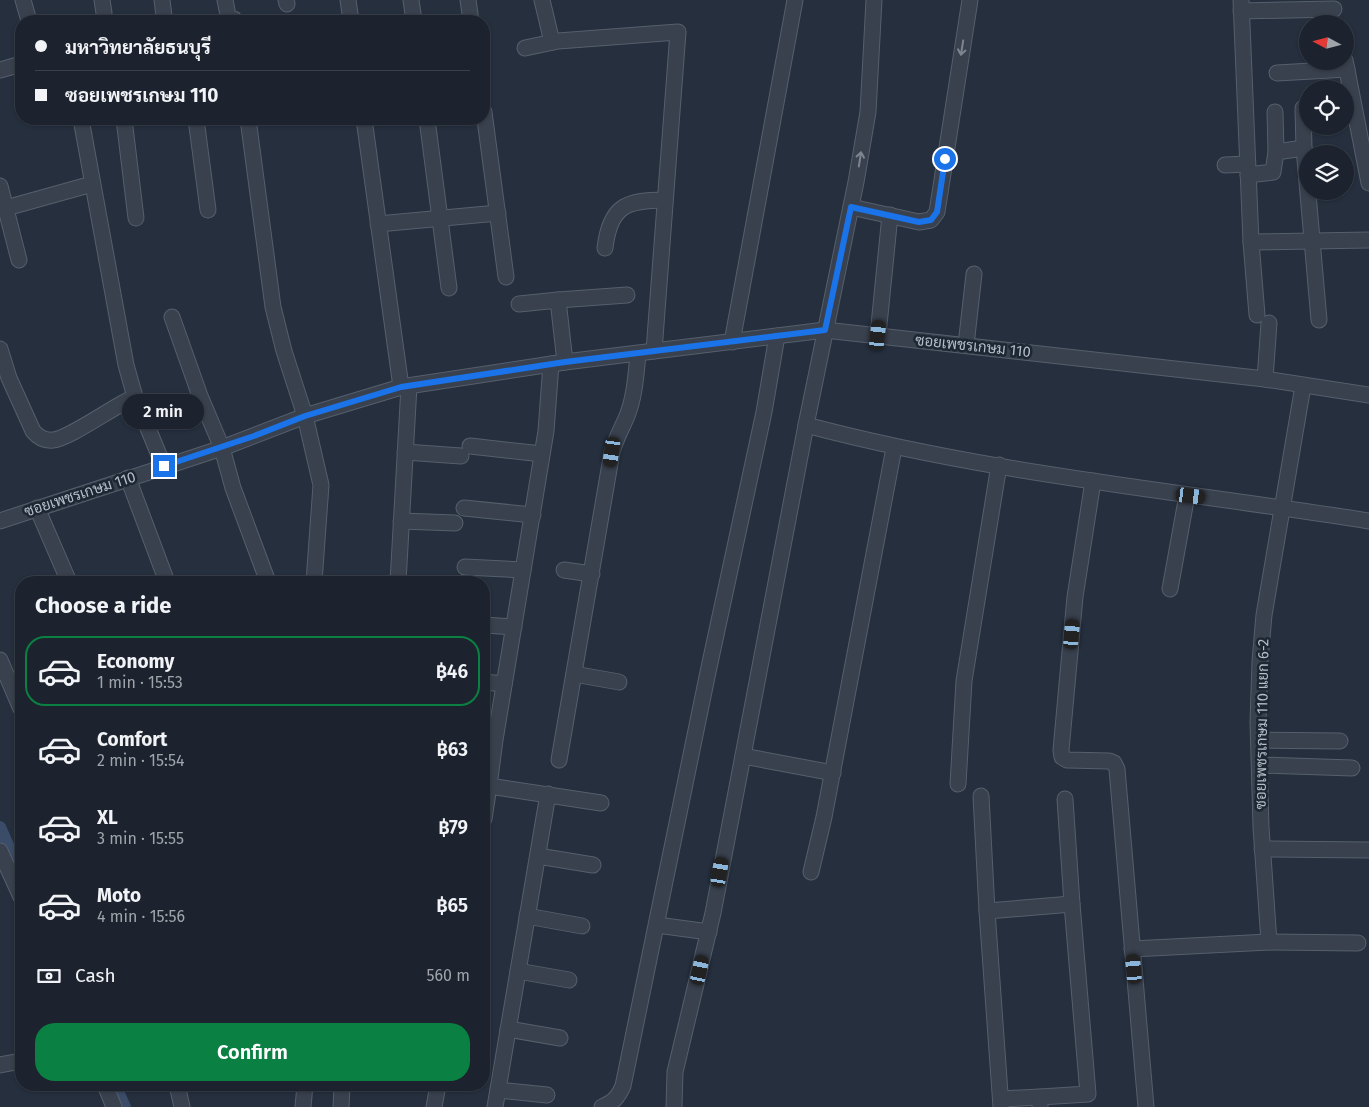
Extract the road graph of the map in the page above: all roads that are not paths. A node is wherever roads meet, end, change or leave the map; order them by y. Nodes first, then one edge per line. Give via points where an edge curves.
1 (24, 0) edge
2 (162, 0) edge
3 (348, 0) edge
4 (411, 0) edge
5 (468, 0) edge
6 (542, 0) edge
7 (795, 0) edge
8 (874, 0) edge
9 (970, 0) edge
10 (1241, 6) edge
11 (1335, 11) edge
12 (28, 15) edge
13 (164, 15) edge
14 (350, 15) edge
15 (413, 15) edge
16 (470, 15) edge
17 (552, 42) junction
18 (525, 48) dead end
19 (15, 66) edge
20 (0, 70) edge
21 (1303, 70) edge
22 (1347, 70) edge
23 (1277, 73) dead end
24 (1275, 112) dead end
25 (82, 125) edge
26 (125, 125) edge
27 (197, 125) edge
28 (249, 125) edge
29 (365, 125) edge
30 (428, 125) edge
31 (486, 125) edge
32 (1299, 149) edge
33 (1276, 152) junction
34 (1225, 165) dead end
35 (1247, 170) junction
36 (1369, 183) edge
37 (92, 184) junction
38 (0, 186) edge
39 (665, 200) junction
40 (1308, 200) edge
41 (851, 207) junction
42 (6, 208) junction
43 (208, 210) dead end
44 (498, 212) junction
45 (890, 215) junction
46 (440, 217) junction
47 (136, 218) dead end
48 (378, 224) junction
49 (1369, 240) edge
50 (1251, 242) junction
51 (1311, 243) junction
52 (605, 248) dead end
53 (19, 260) dead end
54 (974, 274) dead end
55 (506, 277) dead end
56 (449, 288) dead end
57 (627, 295) dead end
58 (558, 300) junction
59 (519, 304) dead end
60 (172, 317) dead end
61 (1319, 320) dead end
62 (825, 330) junction
63 (878, 335) junction
64 (777, 336) junction
65 (732, 342) junction
66 (966, 345) junction
67 (0, 348) edge
68 (654, 351) junction
69 (638, 354) junction
70 (558, 363) junction
71 (4, 371) edge
72 (1265, 379) junction
73 (405, 386) junction
74 (1303, 386) junction
75 (1369, 395) edge
76 (136, 397) junction
77 (305, 416) junction
78 (806, 426) junction
79 (222, 448) junction
80 (894, 448) junction
81 (405, 452) junction
82 (542, 454) junction
83 (999, 465) junction
84 (164, 466) junction
85 (128, 478) junction
86 (1094, 481) junction
87 (1187, 496) junction
88 (37, 508) junction
89 (464, 508) dead end
90 (1282, 508) junction
91 (533, 515) junction
92 (0, 521) edge
93 (401, 521) junction
94 (1369, 521) edge
95 (455, 524) dead end
96 (465, 567) dead end
97 (523, 570) junction
98 (564, 570) dead end
99 (592, 574) junction
100 (66, 576) edge
101 (165, 576) edge
102 (266, 576) edge
103 (314, 576) edge
104 (398, 576) edge
105 (1170, 589) dead end
106 (490, 625) edge
107 (514, 627) junction
108 (0, 660) edge
109 (574, 674) junction
110 (619, 682) dead end
111 (490, 683) edge
112 (504, 684) junction
113 (15, 694) edge
114 (490, 735) edge
115 (1259, 740) junction
116 (1340, 741) dead end
117 (743, 756) junction
118 (559, 760) dead end
119 (1260, 765) junction
120 (1352, 768) dead end
121 (833, 773) junction
122 (958, 784) dead end
123 (490, 786) edge
124 (548, 794) junction
125 (981, 796) dead end
126 (1065, 799) dead end
127 (601, 803) dead end
128 (1262, 849) junction
129 (1369, 850) edge
130 (0, 851) edge
131 (538, 856) junction
132 (592, 865) dead end
133 (811, 872) dead end
134 (15, 884) edge
135 (1072, 904) junction
136 (987, 911) junction
137 (527, 916) junction
138 (657, 925) junction
139 (582, 926) dead end
140 (709, 932) junction
141 (1269, 942) junction
142 (1358, 943) dead end
143 (1132, 949) junction
144 (518, 971) junction
145 (569, 980) dead end
146 (508, 1029) junction
147 (560, 1038) dead end
148 (15, 1062) edge
149 (0, 1065) edge
150 (498, 1090) junction
151 (107, 1091) edge
152 (178, 1091) edge
153 (304, 1091) edge
154 (342, 1091) edge
155 (437, 1091) edge
156 (547, 1095) dead end
157 (1088, 1101) edge
158 (1040, 1102) edge
159 (1001, 1103) edge
160 (114, 1107) edge
161 (182, 1107) edge
162 (303, 1107) edge
163 (342, 1107) edge
164 (434, 1107) edge
165 (495, 1107) edge
166 (602, 1107) edge
167 (674, 1107) edge
168 (1146, 1107) edge

1 - 12 street
2 - 13 street
3 - 14 street
4 - 15 street
5 - 16 street
6 - 17 street
7 - 65 street
41 -> 8 street via 868,112
9 -> 45 street via 937,212 931,220 919,222
10 - 11 street
10 - 35 street
17 - 18 street
17 - 39 street via 678,32
19 - 20 street
21 - 23 street
22 - 36 street
24 - 33 street
25 - 37 street
26 - 47 street
27 - 43 street
28 - 77 street via 273,307
29 - 48 street
30 - 46 street
31 - 44 street
32 - 33 street
33 - 35 street via 1273,172
34 - 35 street
35 - 50 street
37 - 42 street
37 - 76 street via 116,319
38 - 42 street
39 - 52 street via 634,201 622,206 607,231
39 - 68 street
40 - 51 street
41 - 45 street
41 - 62 street
42 - 53 street
44 - 46 street
44 - 55 street
45 - 63 street
46 - 48 street
46 - 56 street
48 - 73 street
49 - 51 street
50 - 51 street
50 - 72 street via 1263,319
51 - 61 street
54 - 66 street
57 - 58 street
58 - 59 street
58 - 70 street
60 - 79 street
62 - 63 street, ซอยเพชรเกษม 110
62 - 64 street, ซอยเพชรเกษม 110
62 - 78 street
63 - 66 street, ซอยเพชรเกษม 110
64 - 65 street, ซอยเพชรเกษม 110
64 - 138 street
65 - 68 street, ซอยเพชรเกษม 110
66 - 72 street, ซอยเพชรเกษม 110
67 - 71 street
68 - 69 street, ซอยเพชรเกษม 110
69 - 70 street, ซอยเพชรเกษม 110
69 - 99 street via 634,394 612,452
70 - 73 street, ซอยเพชรเกษม 110
70 - 82 street
71 - 76 street via 33,431 45,440 61,438
72 - 74 street, ซอยเพชรเกษม 110
73 - 77 street, ซอยเพชรเกษม 110
73 - 81 street
74 - 75 street, ซอยเพชรเกษม 110
74 - 90 street, ซอยเพชรเกษม 110 แยก 6-2
76 - 84 street
77 - 79 street, ซอยเพชรเกษม 110
77 - 103 street via 321,485
78 - 80 street
78 - 117 street
79 - 84 street, ซอยเพชรเกษม 110
79 - 102 street via 233,488
80 - 83 street
80 - 121 street
81 - 82 street
81 - 93 street
82 - 91 street
83 - 86 street
83 - 122 street via 964,681
84 - 85 street, ซอยเพชรเกษม 110
85 - 88 street, ซอยเพชรเกษม 110
85 - 101 street
86 - 87 street
86 - 143 street via 1075,596 1061,750 1062,757 1067,760 1109,761 1117,769
87 - 90 street
87 - 105 street
88 - 92 street, ซอยเพชรเกษม 110
88 - 100 street
89 - 91 street
90 - 94 street
90 - 115 street, ซอยเพชรเกษม 110 แยก 6-2 via 1264,615
91 - 97 street
93 - 95 street
93 - 104 street
96 - 97 street
97 - 107 street
98 - 99 street
99 - 109 street
106 - 107 street
107 - 112 street
108 - 113 street
109 - 110 street
109 - 118 street
111 - 112 street
112 - 114 street
115 - 116 street
115 - 119 street, ซอยเพชรเกษม 110 แยก 6-2
117 - 121 street
117 - 140 street
119 - 120 street
119 - 128 street, ซอยเพชรเกษม 110 แยก 6-2
121 - 133 street
123 - 124 street
124 - 127 street
124 - 131 street
125 - 136 street
126 - 135 street
128 - 129 street
128 - 141 street, ซอยเพชรเกษม 110 แยก 6-2
130 - 134 street
131 - 132 street
131 - 137 street
135 - 136 street
135 - 157 street
136 - 159 street
137 - 139 street
137 - 144 street
138 - 140 street
138 - 166 street via 623,1086 618,1098
140 - 167 street via 675,1072
141 - 142 street
141 - 143 street
143 - 168 street
144 - 145 street
144 - 146 street
146 - 147 street
146 - 150 street
148 - 149 street
150 - 156 street
150 - 165 street
151 - 160 street
152 - 161 street
153 - 162 street
154 - 163 street
155 - 164 street
157 - 158 street
158 - 159 street

